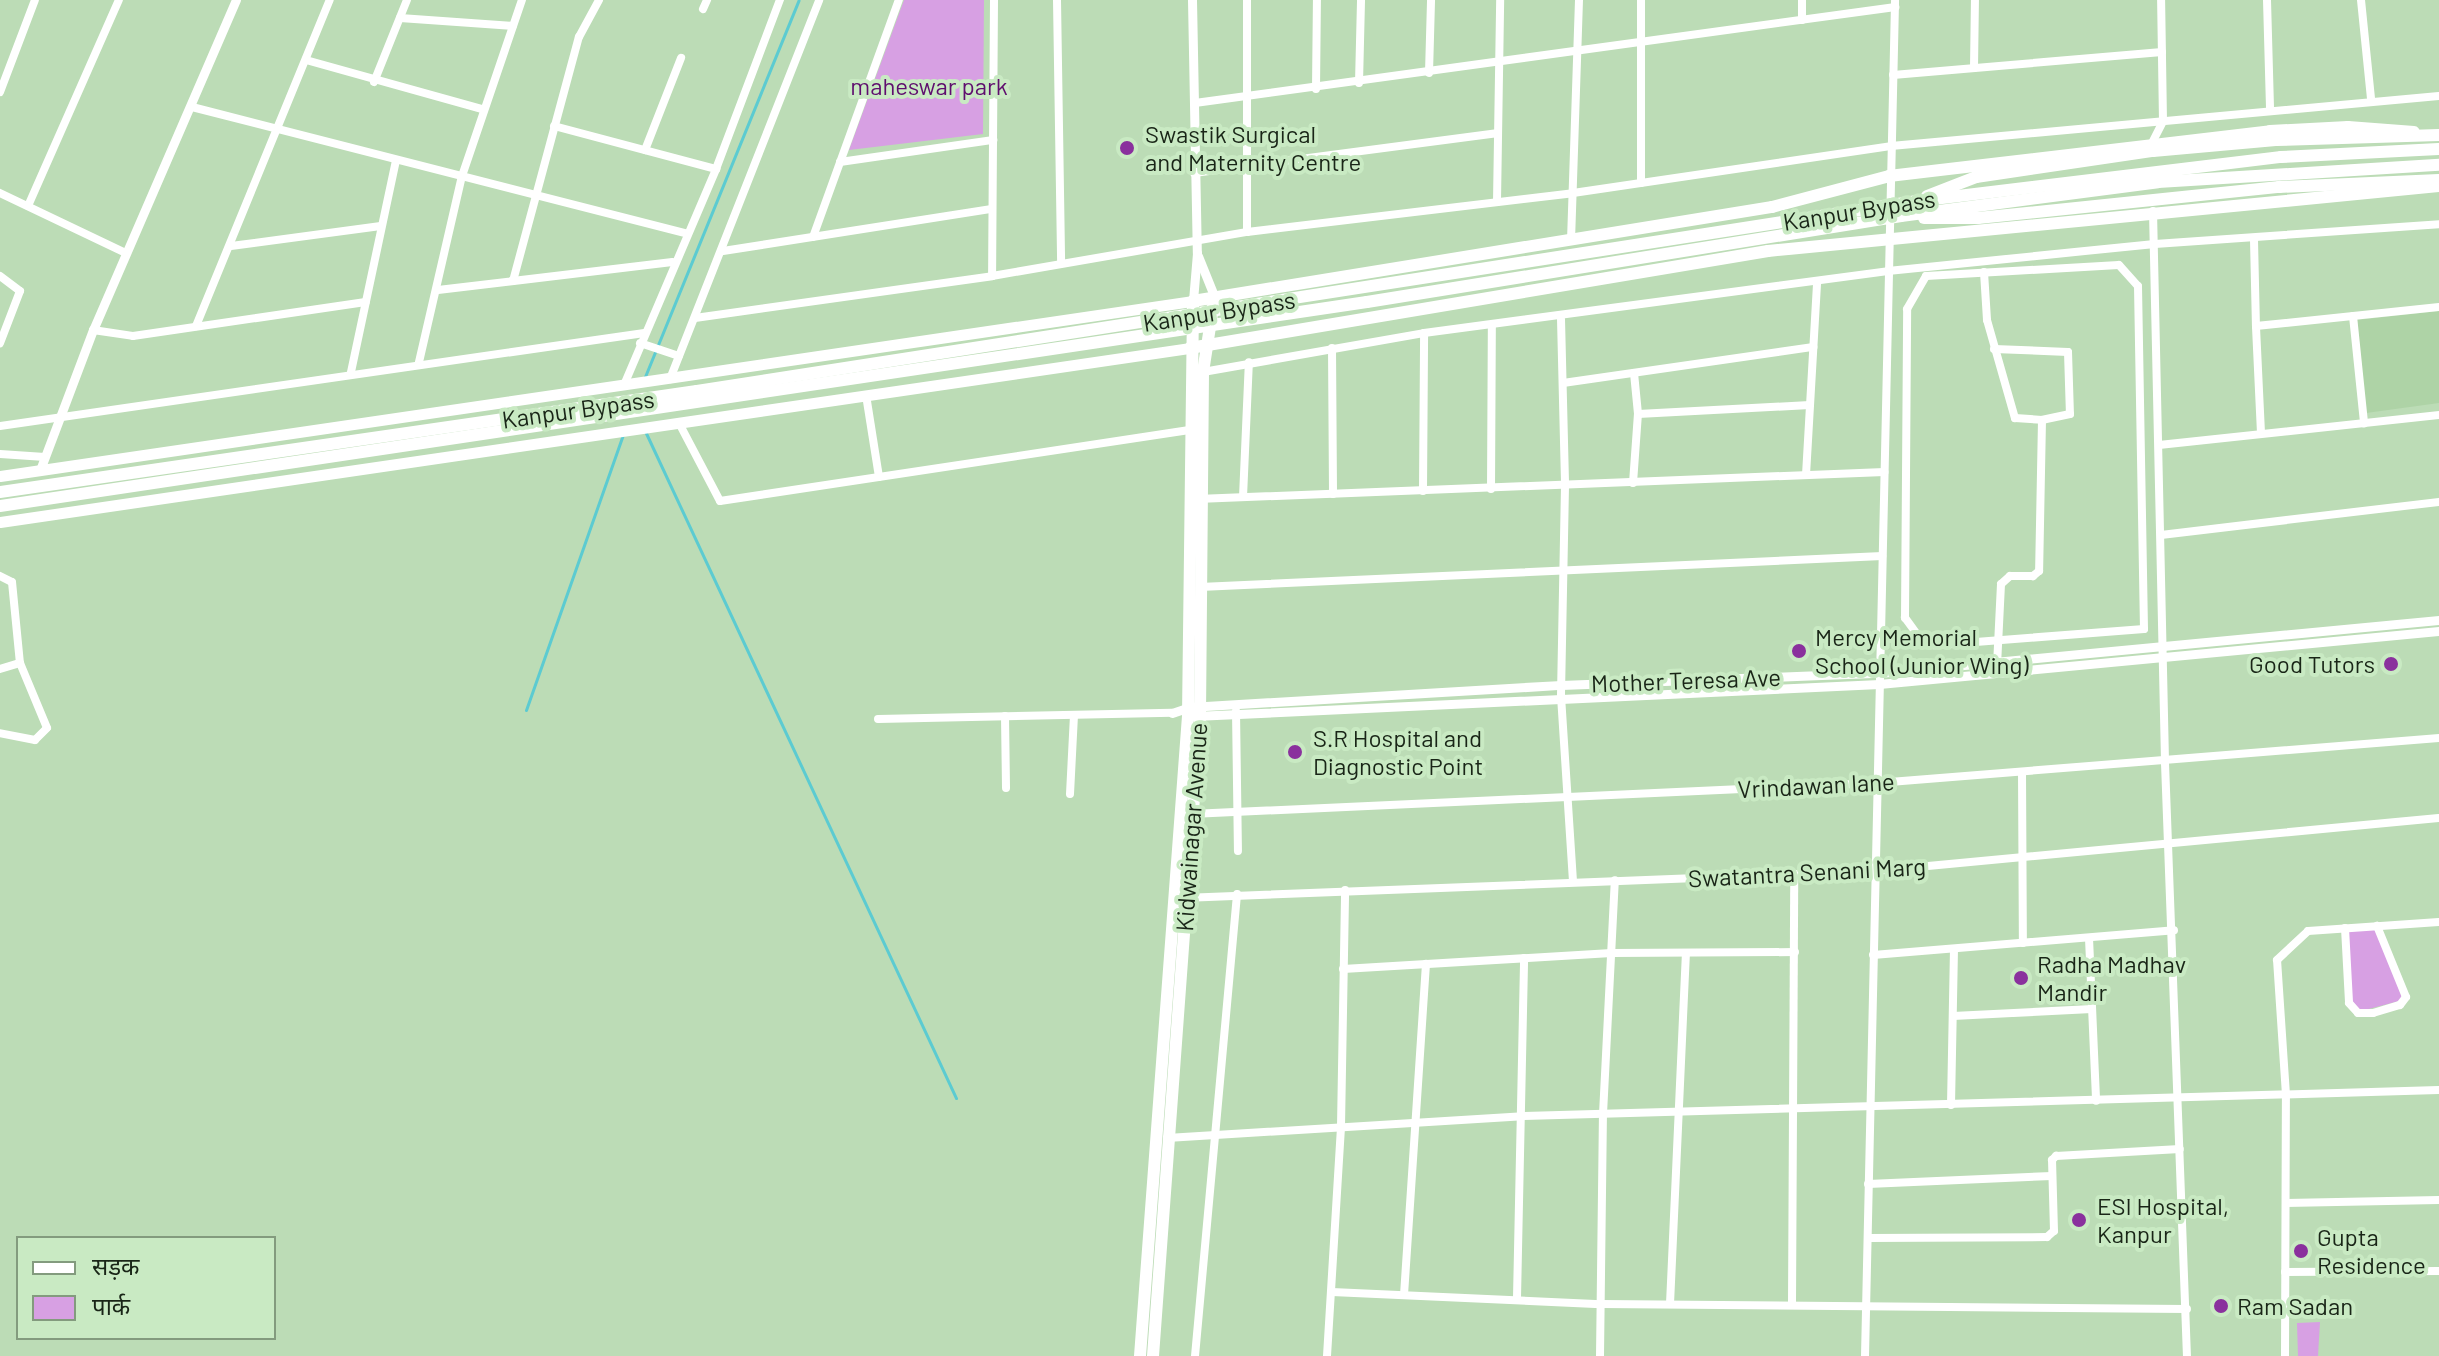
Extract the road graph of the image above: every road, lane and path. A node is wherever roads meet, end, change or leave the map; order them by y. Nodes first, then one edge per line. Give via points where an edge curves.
1 (35, 0) edge
2 (119, 0) edge
3 (236, 0) edge
4 (330, 0) edge
5 (407, 0) edge
6 (522, 0) edge
7 (599, 0) edge
8 (780, 0) edge
9 (819, 0) edge
10 (899, 0) edge
11 (994, 0) edge
12 (1057, 0) edge
13 (1192, 0) edge
14 (1247, 0) edge
15 (1317, 0) edge
16 (1361, 0) edge
17 (1431, 0) edge
18 (1500, 0) edge
19 (1579, 0) edge
20 (1641, 0) edge
21 (1802, 0) edge
22 (1975, 0) edge
23 (2161, 0) edge
24 (2267, 0) edge
25 (2275, 0) edge
26 (2361, 0) edge
27 (1895, 3) edge
28 (400, 18) junction
29 (1802, 20) junction
30 (513, 26) junction
31 (1639, 44) junction
32 (2162, 52) junction
33 (1577, 53) junction
34 (681, 58) dead end
35 (306, 60) junction
36 (0, 63) edge
37 (1496, 64) junction
38 (10, 66) junction
39 (1974, 68) junction
40 (1429, 73) junction
41 (1893, 75) junction
42 (374, 82) junction
43 (1359, 83) junction
44 (1316, 89) junction
45 (0, 92) edge
46 (2439, 96) edge
47 (1245, 98) junction
48 (2371, 99) junction
49 (1195, 103) junction
50 (192, 107) junction
51 (482, 109) junction
52 (2270, 110) junction
53 (2163, 121) junction
54 (554, 126) junction
55 (275, 130) junction
56 (1496, 133) junction
57 (2439, 135) edge
58 (993, 140) junction
59 (2153, 141) junction
60 (1891, 146) junction
61 (2439, 149) edge
62 (645, 150) junction
63 (396, 161) junction
64 (840, 162) junction
65 (1243, 164) junction
66 (2439, 165) edge
67 (716, 169) junction
68 (1194, 173) junction
69 (462, 176) junction
70 (1889, 176) junction
71 (2439, 180) edge
72 (1641, 183) junction
73 (2439, 186) edge
74 (0, 193) edge
75 (1573, 193) junction
76 (534, 197) junction
77 (1917, 201) junction
78 (1497, 202) junction
79 (28, 206) junction
80 (992, 209) junction
81 (2153, 211) junction
82 (1901, 216) junction
83 (2439, 224) edge
84 (381, 226) junction
85 (1247, 232) junction
86 (685, 233) junction
87 (813, 237) junction
88 (2254, 240) junction
89 (1571, 241) junction
90 (1888, 243) junction
91 (2155, 244) junction
92 (231, 246) junction
93 (1197, 248) junction
94 (723, 251) junction
95 (126, 253) junction
96 (672, 262) junction
97 (1061, 263) junction
98 (1888, 271) junction
99 (1984, 272) junction
100 (0, 276) edge
101 (992, 276) junction
102 (513, 281) junction
103 (1817, 282) junction
104 (438, 290) junction
105 (1215, 298) junction
106 (1193, 301) junction
107 (366, 302) junction
108 (2439, 307) edge
109 (2353, 316) junction
110 (695, 318) junction
111 (1561, 319) junction
112 (1492, 325) junction
113 (196, 326) junction
114 (2256, 326) junction
115 (93, 330) junction
116 (644, 333) junction
117 (1424, 333) junction
118 (0, 343) edge
119 (640, 343) junction
120 (1206, 345) junction
121 (1813, 347) junction
122 (1190, 348) junction
123 (1332, 348) junction
124 (1994, 349) junction
125 (674, 355) junction
126 (419, 362) junction
127 (1249, 362) junction
128 (351, 372) junction
129 (1203, 372) junction
130 (1634, 373) junction
131 (664, 382) junction
132 (1563, 383) junction
133 (629, 386) junction
134 (866, 395) junction
135 (1810, 405) junction
136 (1638, 414) junction
137 (2439, 415) edge
138 (60, 417) junction
139 (2042, 420) junction
140 (679, 423) junction
141 (2364, 423) junction
142 (0, 426) edge
143 (1188, 430) junction
144 (2261, 433) junction
145 (2159, 445) junction
146 (0, 454) edge
147 (45, 457) junction
148 (40, 470) junction
149 (1884, 472) junction
150 (1806, 475) junction
151 (0, 476) edge
152 (879, 477) junction
153 (1633, 483) junction
154 (1565, 486) junction
155 (1491, 489) junction
156 (1423, 491) junction
157 (0, 492) edge
158 (1333, 494) junction
159 (1243, 497) junction
160 (1194, 499) junction
161 (2439, 502) edge
162 (0, 506) edge
163 (0, 522) edge
164 (2161, 535) junction
165 (1882, 556) junction
166 (1563, 569) junction
167 (0, 576) edge
168 (1200, 587) junction
169 (2439, 620) edge
170 (2439, 631) edge
171 (1997, 641) junction
172 (2162, 652) junction
173 (1997, 661) junction
174 (20, 663) junction
175 (0, 669) edge
176 (1998, 673) junction
177 (1879, 678) junction
178 (1561, 691) junction
179 (1236, 709) junction
180 (1194, 711) junction
181 (1172, 713) joint
182 (1074, 715) junction
183 (1005, 716) junction
184 (878, 719) dead end
185 (0, 733) edge
186 (2439, 738) edge
187 (2165, 763) junction
188 (2022, 772) junction
189 (1877, 783) junction
190 (1006, 788) dead end
191 (1070, 794) dead end
192 (1566, 797) junction
193 (1239, 811) junction
194 (1191, 814) junction
195 (2439, 818) edge
196 (2170, 845) junction
197 (1238, 851) dead end
198 (2021, 857) junction
199 (1875, 871) junction
200 (1794, 875) junction
201 (1615, 880) junction
202 (1573, 882) junction
203 (1345, 890) junction
204 (1237, 894) junction
205 (1179, 899) junction
206 (2439, 922) edge
207 (2377, 926) junction
208 (2345, 928) junction
209 (2174, 930) junction
210 (2089, 938) junction
211 (2023, 943) junction
212 (1954, 949) junction
213 (1795, 952) junction
214 (1612, 953) junction
215 (1686, 953) junction
216 (1873, 955) junction
217 (1524, 958) junction
218 (1426, 964) junction
219 (1343, 969) junction
220 (2092, 1009) junction
221 (1953, 1016) junction
222 (2439, 1090) edge
223 (2179, 1094) junction
224 (2286, 1095) junction
225 (2096, 1101) junction
226 (1951, 1105) junction
227 (1870, 1108) junction
228 (1796, 1110) junction
229 (1675, 1113) junction
230 (1603, 1114) junction
231 (1522, 1116) junction
232 (1415, 1124) junction
233 (1341, 1126) junction
234 (1215, 1135) junction
235 (1154, 1137) junction
236 (1169, 1138) junction
237 (2180, 1149) junction
238 (2052, 1176) junction
239 (1868, 1184) junction
240 (2439, 1200) edge
241 (2286, 1203) junction
242 (1868, 1238) junction
243 (2439, 1271) edge
244 (2285, 1272) junction
245 (1332, 1292) junction
246 (1404, 1295) junction
247 (1517, 1298) junction
248 (1601, 1304) junction
249 (1670, 1304) junction
250 (1792, 1304) junction
251 (1866, 1305) junction
252 (2187, 1309) junction
253 (1140, 1356) edge
254 (1153, 1356) edge
255 (1195, 1356) edge
256 (1327, 1356) edge
257 (1600, 1356) edge
258 (1865, 1356) edge
259 (2187, 1356) edge
260 (2285, 1356) edge

1 - 38 street
2 - 79 street
3 - 50 street
4 - 35 street
5 - 28 street
6 - 30 street
7 - 54 street via 579,37
8 - 67 street
9 - 94 street
10 - 64 street
11 - 58 street
12 - 97 street
13 - 49 street
14 - 47 street
15 - 44 street
16 - 43 street
17 - 40 street
18 - 37 street
19 - 33 street
20 - 31 street
21 - 29 street
22 - 39 street
23 - 32 street
24 - 25 street
24 - 52 street
26 - 48 street
27 - 29 street
27 - 41 street
28 - 30 street
28 - 42 street
29 - 31 street
30 - 51 street
31 - 33 street
31 - 72 street
32 - 39 street
32 - 53 street
33 - 37 street
33 - 75 street
34 - 62 street
35 - 42 street
35 - 55 street
36 - 38 street
37 - 40 street
37 - 56 street
38 - 45 street
39 - 41 street
40 - 43 street
41 - 60 street
42 - 51 street
43 - 44 street
44 - 47 street
46 - 48 street
47 - 49 street
47 - 65 street
48 - 52 street
49 - 68 street
50 - 55 street
50 - 95 street
51 - 69 street
52 - 53 street
53 - 59 street
53 - 60 street
54 - 62 street
54 - 76 street
55 - 63 street
55 - 92 street
56 - 65 street
56 - 78 street
57 - 59 main road via 2348,127
57 - 77 main road via 2276,140 2010,171 1950,185
58 - 64 street
58 - 80 street
59 - 70 main road
60 - 70 street
60 - 72 street
61 - 77 main road, Kanpur Bypass via 2266,158
62 - 67 street
63 - 69 street
63 - 84 street
64 - 87 street
65 - 68 street
65 - 85 street
66 - 82 main road, Kanpur Bypass via 2158,182
67 - 86 street
68 - 93 street
69 - 76 street
69 - 104 street
70 - 89 main road via 1772,207
70 - 90 street
71 - 82 main road via 2279,187 1978,218
72 - 75 street
73 - 81 main road
74 - 79 street
75 - 78 street
75 - 89 street
76 - 86 street
76 - 102 street
77 - 157 main road, Kanpur Bypass via 697,391
78 - 85 street
79 - 95 street
80 - 87 street
80 - 101 street
81 - 90 main road
81 - 91 street
82 - 162 main road, Kanpur Bypass via 1367,302
83 - 88 street
84 - 92 street
84 - 107 street
85 - 93 street
86 - 96 street
87 - 94 street
88 - 91 street
88 - 114 street
89 - 105 main road
90 - 98 street
90 - 120 main road via 1768,251
91 - 98 street
91 - 145 street
92 - 113 street
93 - 97 street
93 - 105 street
93 - 106 street
94 - 110 street
95 - 115 street
96 - 102 street
96 - 116 street
97 - 101 street
98 - 103 street
98 - 149 street
99 - 124 street
99 - 171 street via 1926,276 1907,309 1905,618 1922,641 1934,645
99 - 171 street via 2119,265 2138,286 2144,629
100 - 118 street via 20,291
101 - 110 street
102 - 104 street
103 - 111 street
103 - 121 street
104 - 126 street
105 - 106 main road
105 - 120 main road, Kidwainagar Avenue
106 - 122 main road, Kidwainagar Avenue
106 - 131 main road
107 - 113 street
107 - 128 street
108 - 109 street
109 - 114 street
109 - 141 street
110 - 125 street
111 - 112 street
111 - 132 street
112 - 117 street
112 - 155 street
113 - 115 street via 133,336
114 - 144 street
115 - 138 street
116 - 119 street
116 - 126 street
117 - 123 street
117 - 156 street
119 - 125 street
119 - 133 street
120 - 122 main road
120 - 129 main road, Kidwainagar Avenue
121 - 130 street
121 - 135 street
122 - 134 main road
122 - 143 main road, Kidwainagar Avenue
123 - 127 street
123 - 158 street
124 - 139 street via 2015,418
124 - 139 street via 2068,352 2070,414
125 - 131 street
126 - 128 street
127 - 129 street
127 - 159 street
128 - 138 street
129 - 160 main road, Kidwainagar Avenue
130 - 132 street
130 - 136 street
131 - 133 main road
132 - 154 street
133 - 148 main road
134 - 140 main road
134 - 152 street
135 - 136 street
135 - 150 street
136 - 153 street
137 - 141 street
138 - 142 street
138 - 147 street
139 - 171 street via 2039,571 2002,581
140 - 152 street via 720,501
140 - 163 main road
141 - 144 street
143 - 152 street
143 - 160 main road, Kidwainagar Avenue
144 - 145 street
145 - 164 street
146 - 147 street
147 - 148 street
148 - 151 main road
149 - 150 street
149 - 165 street
150 - 153 street
153 - 154 street
154 - 155 street
154 - 166 street
155 - 156 street
156 - 158 street
158 - 159 street
159 - 160 street
160 - 168 main road, Kidwainagar Avenue
160 - 180 main road, Kidwainagar Avenue
161 - 164 street
164 - 172 street
165 - 166 street
165 - 177 street
166 - 168 street
166 - 178 street
167 - 174 street via 12,582
168 - 180 main road, Kidwainagar Avenue
169 - 172 street
170 - 172 street
171 - 173 street
172 - 173 street
172 - 176 street
172 - 187 street
173 - 176 street
173 - 177 street
174 - 175 street
174 - 185 street via 46,732 29,741
176 - 177 street
177 - 178 street
177 - 189 street
178 - 179 street
178 - 192 street
179 - 180 street
179 - 193 street
180 - 181 street
180 - 194 main road, Kidwainagar Avenue
180 - 205 main road, Kidwainagar Avenue
181 - 182 street
182 - 183 street
182 - 191 street
183 - 184 street
183 - 190 street
186 - 187 street, Vrindawan lane
187 - 188 street, Vrindawan lane
187 - 196 street
188 - 189 street, Vrindawan lane
188 - 198 street
189 - 192 street, Vrindawan lane
189 - 199 street
192 - 193 street, Vrindawan lane
192 - 202 street
193 - 194 street, Vrindawan lane
193 - 197 street
194 - 205 main road, Kidwainagar Avenue
195 - 196 street, Swatantra Senani Marg
196 - 198 street, Swatantra Senani Marg
196 - 209 street
198 - 199 street, Swatantra Senani Marg
198 - 211 street
199 - 200 street, Swatantra Senani Marg
199 - 216 street
200 - 201 street, Swatantra Senani Marg
200 - 213 street
201 - 202 street, Swatantra Senani Marg
201 - 214 street
202 - 203 street, Swatantra Senani Marg
203 - 204 street, Swatantra Senani Marg
203 - 219 street
204 - 205 street, Swatantra Senani Marg
204 - 234 street
205 - 235 main road, Kidwainagar Avenue
205 - 236 main road, Kidwainagar Avenue
206 - 207 street
207 - 208 street
207 - 208 street via 2406,997 2400,1005 2373,1013 2358,1013 2349,1003
208 - 224 street via 2308,931 2277,960
209 - 210 street
209 - 223 street
210 - 211 street
210 - 220 street
211 - 212 street
212 - 216 street
212 - 221 street
213 - 215 street
213 - 228 street
214 - 215 street
214 - 217 street
214 - 230 street
215 - 229 street
216 - 227 street
217 - 218 street
217 - 231 street
218 - 219 street
218 - 232 street
219 - 233 street
220 - 221 street
220 - 225 street
221 - 226 street
222 - 224 street
223 - 224 street
223 - 225 street
223 - 237 street
224 - 241 street
225 - 226 street
226 - 227 street
227 - 228 street
227 - 239 street
228 - 229 street
228 - 250 street
229 - 230 street
229 - 249 street
230 - 231 street
230 - 248 street
231 - 232 street
231 - 247 street
232 - 233 street
232 - 246 street
233 - 234 street
233 - 245 street
234 - 236 street
234 - 255 street
235 - 236 street
235 - 253 main road, Kidwainagar Avenue
236 - 254 main road, Kidwainagar Avenue
237 - 238 street via 2062,1154 2052,1160
237 - 252 street
238 - 239 street
238 - 242 street via 2054,1231 2047,1237
239 - 242 street
240 - 241 street
241 - 244 street
242 - 251 street
243 - 244 street
244 - 260 street
245 - 246 street
245 - 256 street
246 - 247 street
247 - 248 street
248 - 249 street
248 - 257 street
249 - 250 street
250 - 251 street
251 - 252 street
251 - 258 street
252 - 259 street

